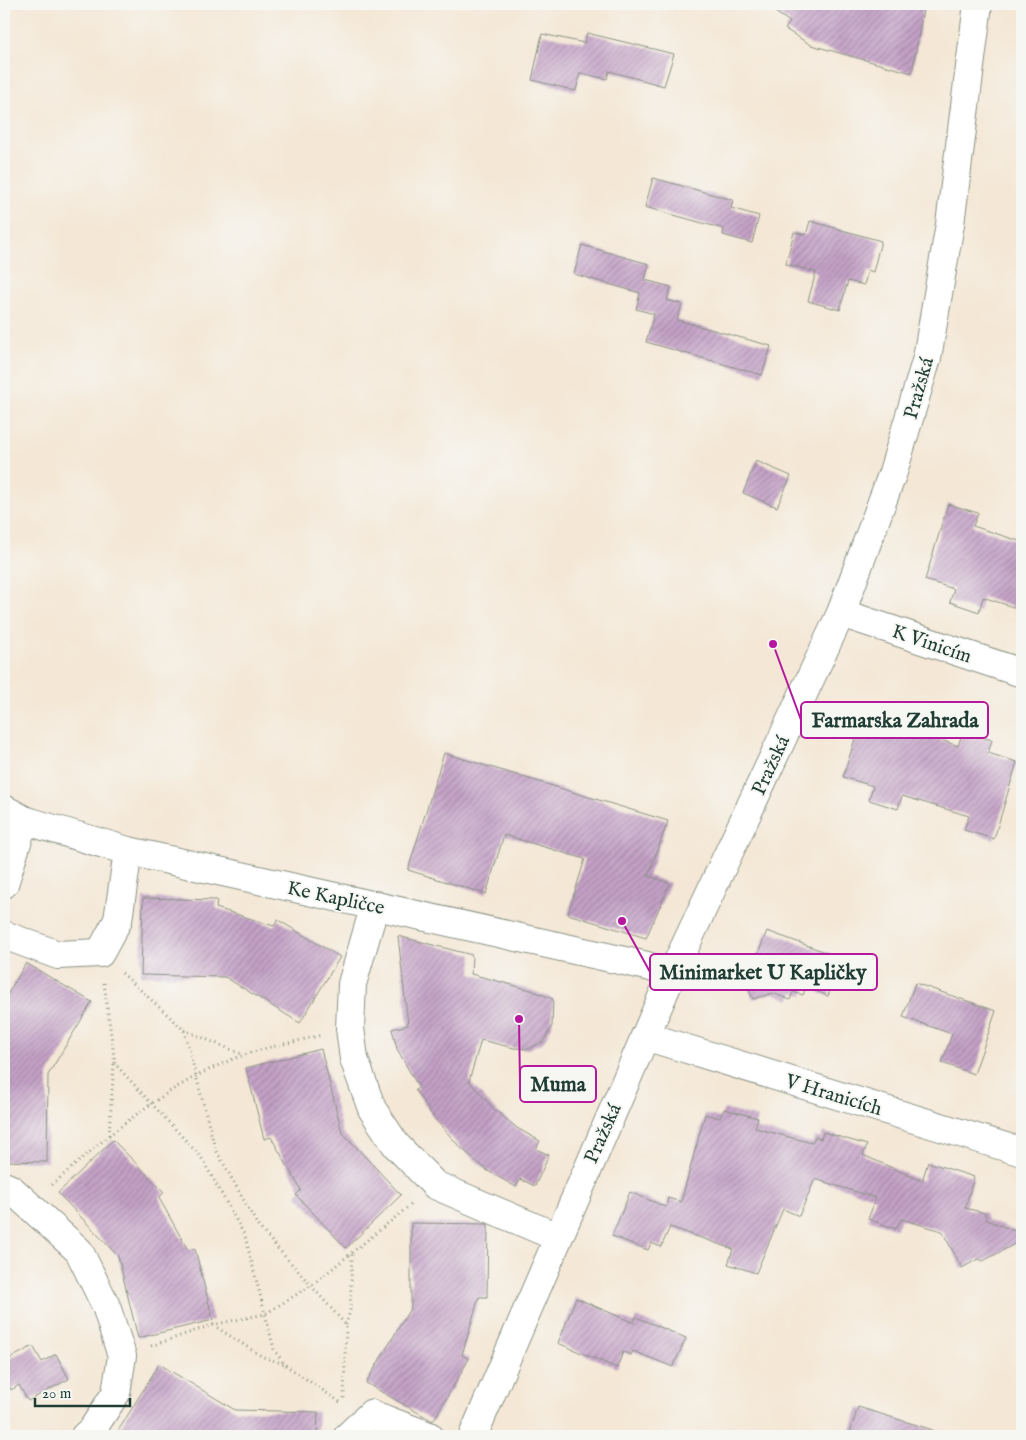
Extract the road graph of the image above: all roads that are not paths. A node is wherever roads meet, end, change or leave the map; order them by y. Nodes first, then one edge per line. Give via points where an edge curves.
1 (978, 4) edge
2 (841, 613) junction
3 (1022, 673) edge
4 (14, 815) edge
5 (128, 852) junction
6 (4, 884) edge
7 (375, 905) junction
8 (4, 935) edge
9 (672, 974) junction
10 (645, 1036) junction
11 (1022, 1152) edge
12 (4, 1186) edge
13 (557, 1237) junction
14 (85, 1436) edge
15 (348, 1436) edge
16 (429, 1436) edge
17 (472, 1436) edge

1 - 2 street, Pražská via 950,224 927,358 893,472
2 - 3 street, K Vinicím
2 - 9 street, Pražská
4 - 5 street, Ke Kapličce
4 - 6 street
5 - 7 street, Ke Kapličce
5 - 8 street via 118,920 100,953 58,955
7 - 9 street, Ke Kapličce
7 - 13 street via 352,984 350,1028 354,1059 372,1109 396,1144 435,1185
9 - 10 street, Pražská
10 - 11 street, V Hranicích
10 - 13 street, Pražská
12 - 14 street via 79,1251 106,1306 122,1356 116,1393
13 - 17 street, Pražská
15 - 16 street via 370,1414

